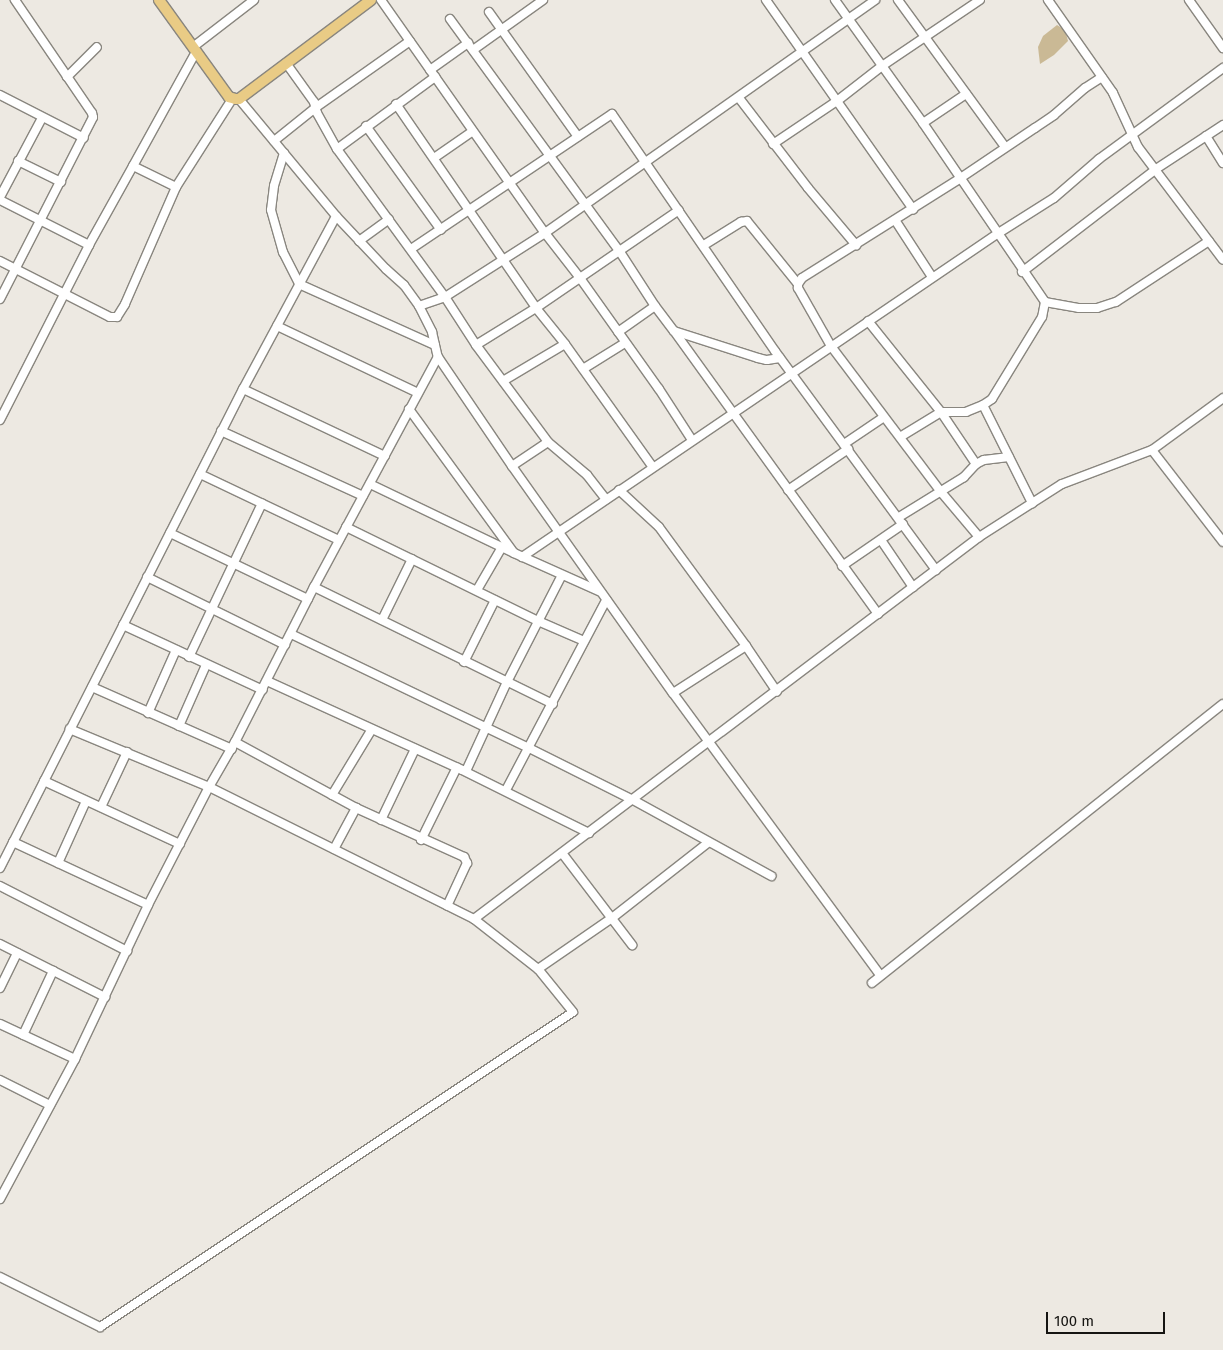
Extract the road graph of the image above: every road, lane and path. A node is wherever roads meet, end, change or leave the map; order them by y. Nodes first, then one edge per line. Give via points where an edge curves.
1 (15, 0) edge
2 (159, 0) edge
3 (254, 0) edge
4 (371, 0) edge
5 (381, 0) edge
6 (543, 0) edge
7 (766, 0) edge
8 (835, 0) edge
9 (876, 0) edge
10 (898, 0) edge
11 (980, 0) edge
12 (1048, 0) edge
13 (1189, 0) edge
14 (489, 12) dead end
15 (450, 18) dead end
16 (849, 19) junction
17 (503, 30) junction
18 (926, 38) junction
19 (410, 41) junction
20 (468, 43) junction
21 (97, 47) dead end
22 (1223, 48) edge
23 (195, 49) junction
24 (473, 50) junction
25 (803, 52) junction
26 (286, 63) junction
27 (882, 66) junction
28 (1223, 68) edge
29 (430, 70) junction
30 (68, 77) junction
31 (435, 77) junction
32 (1102, 77) junction
33 (966, 94) junction
34 (0, 95) edge
35 (739, 98) junction
36 (236, 99) junction
37 (837, 101) junction
38 (396, 104) junction
39 (315, 108) junction
40 (42, 118) junction
41 (923, 123) junction
42 (1223, 125) edge
43 (366, 126) junction
44 (473, 131) junction
45 (1132, 135) junction
46 (1206, 136) junction
47 (578, 137) junction
48 (84, 138) junction
49 (274, 141) junction
50 (773, 144) junction
51 (1004, 147) junction
52 (337, 149) junction
53 (284, 153) junction
54 (549, 156) junction
55 (434, 158) junction
56 (18, 161) junction
57 (647, 162) junction
58 (1223, 163) edge
59 (133, 166) junction
60 (1156, 169) junction
61 (959, 179) junction
62 (61, 182) junction
63 (509, 183) junction
64 (176, 187) junction
65 (0, 198) edge
66 (585, 205) junction
67 (913, 208) junction
68 (469, 210) junction
69 (679, 210) junction
70 (336, 216) junction
71 (42, 220) junction
72 (389, 220) junction
73 (895, 220) junction
74 (442, 230) junction
75 (545, 233) junction
76 (997, 234) junction
77 (359, 241) junction
78 (1209, 241) junction
79 (89, 245) junction
80 (704, 245) junction
81 (856, 245) junction
82 (411, 249) junction
83 (620, 252) junction
84 (1223, 260) edge
85 (0, 261) edge
86 (503, 261) junction
87 (16, 269) junction
88 (1022, 272) junction
89 (580, 278) junction
90 (932, 278) junction
91 (299, 284) junction
92 (798, 284) junction
93 (64, 294) junction
94 (0, 298) edge
95 (445, 298) junction
96 (1045, 302) junction
97 (419, 306) junction
98 (655, 306) junction
99 (536, 308) junction
100 (868, 321) junction
101 (277, 326) junction
102 (674, 331) junction
103 (618, 332) junction
104 (625, 343) junction
105 (565, 344) junction
106 (435, 345) junction
107 (476, 345) junction
108 (832, 346) junction
109 (438, 358) junction
110 (780, 358) junction
111 (583, 370) junction
112 (792, 373) junction
113 (503, 381) junction
114 (243, 389) junction
115 (418, 393) junction
116 (1223, 398) edge
117 (983, 405) junction
118 (3, 407) edge
119 (410, 409) junction
120 (941, 412) junction
121 (733, 413) junction
122 (884, 417) junction
123 (0, 420) edge
124 (221, 432) junction
125 (900, 437) junction
126 (692, 440) junction
127 (548, 442) junction
128 (846, 446) junction
129 (1152, 450) junction
130 (385, 456) junction
131 (1009, 458) junction
132 (976, 464) junction
133 (512, 466) junction
134 (652, 466) junction
135 (200, 474) junction
136 (370, 484) junction
137 (619, 490) junction
138 (788, 490) junction
139 (941, 492) junction
140 (363, 496) junction
141 (606, 499) junction
142 (262, 503) junction
143 (1032, 503) junction
144 (901, 521) junction
145 (346, 527) junction
146 (558, 532) junction
147 (170, 533) junction
148 (979, 537) junction
149 (339, 540) junction
150 (881, 540) junction
151 (1223, 542) edge
152 (502, 548) junction
153 (518, 555) junction
154 (412, 559) junction
155 (234, 564) junction
156 (842, 566) junction
157 (936, 570) junction
158 (562, 575) junction
159 (148, 577) junction
160 (314, 587) junction
161 (914, 587) junction
162 (477, 590) junction
163 (600, 591) junction
164 (308, 599) junction
165 (495, 600) junction
166 (606, 600) junction
167 (212, 610) junction
168 (878, 614) junction
169 (382, 620) junction
170 (538, 621) junction
171 (123, 625) junction
172 (291, 634) junction
173 (584, 641) junction
174 (285, 645) junction
175 (746, 646) junction
176 (176, 650) junction
177 (189, 656) junction
178 (464, 662) junction
179 (206, 665) junction
180 (267, 681) junction
181 (507, 682) junction
182 (92, 687) junction
183 (263, 690) junction
184 (777, 692) junction
185 (673, 693) junction
186 (553, 704) junction
187 (1223, 704) edge
188 (148, 712) junction
189 (179, 726) junction
190 (485, 727) junction
191 (70, 729) junction
192 (372, 729) junction
193 (710, 742) junction
194 (234, 746) junction
195 (529, 748) junction
196 (415, 749) junction
197 (127, 752) junction
198 (456, 767) junction
199 (466, 772) junction
200 (44, 781) junction
201 (209, 787) junction
202 (506, 790) junction
203 (332, 795) junction
204 (633, 800) junction
205 (86, 801) junction
206 (101, 807) junction
207 (356, 808) junction
208 (381, 820) junction
209 (589, 833) junction
210 (421, 840) junction
211 (13, 842) junction
212 (709, 842) junction
213 (180, 844) junction
214 (334, 849) junction
215 (562, 853) junction
216 (58, 863) junction
217 (0, 868) edge
218 (772, 876) dead end
219 (0, 886) edge
220 (148, 905) junction
221 (447, 906) junction
222 (612, 918) junction
223 (474, 919) junction
224 (0, 944) edge
225 (632, 944) dead end
226 (127, 951) junction
227 (17, 953) junction
228 (538, 969) junction
229 (53, 971) junction
230 (880, 975) junction
231 (872, 983) dead end
232 (0, 988) edge
233 (105, 996) junction
234 (0, 1024) edge
235 (23, 1035) junction
236 (75, 1059) junction
237 (0, 1080) edge
238 (50, 1105) junction
239 (0, 1199) edge
240 (0, 1277) edge

1 - 30 street
2 - 23 main road
3 - 23 street
4 - 26 main road
5 - 19 street
6 - 17 street
7 - 25 street
8 - 16 street
9 - 16 street
10 - 18 street
11 - 18 street
12 - 32 street
13 - 22 street
14 - 17 street
15 - 20 street
16 - 25 street
16 - 27 street
17 - 24 street
17 - 47 street
18 - 27 street
18 - 33 street
19 - 29 street
19 - 39 street
20 - 24 street
20 - 29 street
21 - 30 street
23 - 36 main road
23 - 59 street
24 - 54 street
25 - 35 street
25 - 37 street
26 - 36 main road
26 - 39 street
27 - 37 street
27 - 41 street
28 - 45 street
29 - 31 street
30 - 48 street via 93,114
31 - 38 street
31 - 44 street
32 - 45 street via 1121,106
32 - 51 street via 1054,115
33 - 41 street
33 - 51 street
34 - 40 street
35 - 50 street
35 - 57 street
36 - 49 street
36 - 64 street
37 - 50 street
37 - 67 street
38 - 43 street
38 - 55 street
39 - 49 street
39 - 52 street
40 - 48 street
40 - 56 street
41 - 61 street
42 - 46 street
43 - 52 street
43 - 74 street
44 - 55 street
44 - 63 street
45 - 60 street
45 - 76 street via 1054,198
46 - 58 street
46 - 60 street
47 - 54 street
47 - 57 street via 612,114
48 - 62 street
49 - 53 street
50 - 81 street
51 - 61 street
52 - 72 street
53 - 70 street
53 - 91 street via 271,210 283,252
54 - 63 street
54 - 66 street
55 - 68 street
56 - 62 street
56 - 65 street
57 - 66 street
57 - 69 street
59 - 64 street
59 - 79 street
60 - 78 street
60 - 88 street
61 - 67 street
61 - 76 street
62 - 71 street
63 - 68 street
63 - 75 street
64 - 93 street via 117,317 110,317
65 - 71 street
66 - 75 street
66 - 83 street
67 - 73 street
68 - 74 street
68 - 86 street
69 - 80 street
69 - 83 street
70 - 77 street
70 - 91 street
71 - 79 street
71 - 87 street
72 - 77 street
72 - 82 street
73 - 81 street
73 - 90 street
74 - 82 street
75 - 86 street
75 - 89 street
76 - 88 street
76 - 90 street
77 - 97 street via 404,285
78 - 84 street
78 - 96 street via 1116,302 1097,308 1079,308
79 - 93 street
80 - 92 street via 747,221
80 - 110 street
81 - 92 street via 802,278
82 - 95 street
83 - 89 street
83 - 98 street
85 - 87 street
86 - 95 street
86 - 99 street
87 - 93 street
87 - 94 street
88 - 96 street
89 - 99 street
89 - 103 street
90 - 100 street
91 - 101 street
91 - 106 street
92 - 108 street
93 - 118 street
95 - 97 street
95 - 107 street
96 - 117 street via 1042,317 1000,387
97 - 106 street
98 - 102 street
98 - 103 street
99 - 105 street
99 - 107 street
100 - 108 street
100 - 120 street
101 - 114 street
101 - 115 street
102 - 110 street via 758,358
102 - 121 street
103 - 104 street
104 - 111 street
104 - 126 street
105 - 111 street
105 - 113 street
106 - 109 street
107 - 113 street
108 - 112 street
108 - 122 street
109 - 115 street
109 - 133 street
110 - 112 street
111 - 134 street
112 - 121 street
112 - 128 street
113 - 127 street
114 - 124 street
114 - 130 street
115 - 119 street
116 - 129 street
117 - 120 street via 966,412
117 - 131 street
118 - 123 street
119 - 130 street
119 - 153 street
120 - 125 street
120 - 132 street
121 - 126 street
121 - 138 street
122 - 125 street
122 - 128 street
124 - 135 street
124 - 140 street
125 - 139 street
126 - 134 street
127 - 133 street
127 - 141 street via 583,471
128 - 138 street
128 - 144 street
129 - 143 street via 1070,480
129 - 151 street
130 - 136 street
131 - 132 street via 984,460
131 - 143 street
132 - 139 street via 964,477
133 - 146 street
134 - 137 street
135 - 142 street
135 - 147 street
136 - 140 street
136 - 152 street
137 - 141 street
137 - 175 street via 652,520
138 - 156 street
139 - 144 street
139 - 148 street
140 - 145 street
141 - 146 street
142 - 149 street
142 - 155 street
143 - 148 street
144 - 150 street
144 - 157 street
145 - 149 street
145 - 154 street
146 - 153 street
146 - 163 street
147 - 155 street
147 - 159 street
148 - 157 street
149 - 160 street
150 - 156 street
150 - 161 street
152 - 153 street
152 - 162 street
153 - 158 street
154 - 162 street
154 - 169 street
155 - 164 street
155 - 167 street
156 - 168 street
157 - 161 street
158 - 163 street
158 - 170 street
159 - 167 street
159 - 171 street
160 - 164 street
160 - 169 street
161 - 168 street
162 - 165 street
163 - 166 street
164 - 172 street
165 - 170 street
165 - 178 street
166 - 173 street
166 - 185 street
167 - 174 street
167 - 177 street
168 - 184 street
169 - 178 street
170 - 173 street
170 - 181 street
171 - 176 street
171 - 182 street
172 - 174 street
172 - 190 street
173 - 186 street
174 - 180 street
175 - 184 street
175 - 185 street
176 - 177 street
176 - 188 street
177 - 179 street
178 - 181 street
179 - 183 street
179 - 189 street
180 - 183 street
180 - 192 street
181 - 186 street
181 - 190 street
182 - 188 street
182 - 191 street
183 - 194 street
184 - 193 street
185 - 193 street
186 - 195 street
187 - 230 street
188 - 189 street
189 - 194 street
190 - 195 street
190 - 199 street
191 - 197 street
191 - 200 street
192 - 196 street
192 - 203 street
193 - 204 street
193 - 230 street
194 - 201 street
194 - 203 street
195 - 202 street
195 - 204 street
196 - 198 street
196 - 208 street
197 - 201 street
197 - 206 street
198 - 199 street
198 - 210 street
199 - 202 street
200 - 205 street
200 - 211 street
201 - 213 street
201 - 214 street
202 - 209 street
203 - 207 street
204 - 209 street
204 - 212 street
205 - 206 street
205 - 216 street
206 - 213 street
207 - 208 street
207 - 214 street
208 - 210 street
209 - 215 street
210 - 221 street via 467,860
211 - 216 street
211 - 217 street
212 - 218 street
212 - 222 street
213 - 220 street
214 - 221 street
215 - 222 street
215 - 223 street
216 - 220 street
219 - 226 street
220 - 226 street
221 - 223 street
222 - 225 street
222 - 228 street
223 - 228 street
224 - 227 street
226 - 233 street
227 - 229 street
227 - 232 street
228 - 240 street via 573,1012 100,1327
229 - 233 street
229 - 235 street
230 - 231 street
233 - 236 street
234 - 235 street
235 - 236 street
236 - 238 street
237 - 238 street
238 - 239 street

